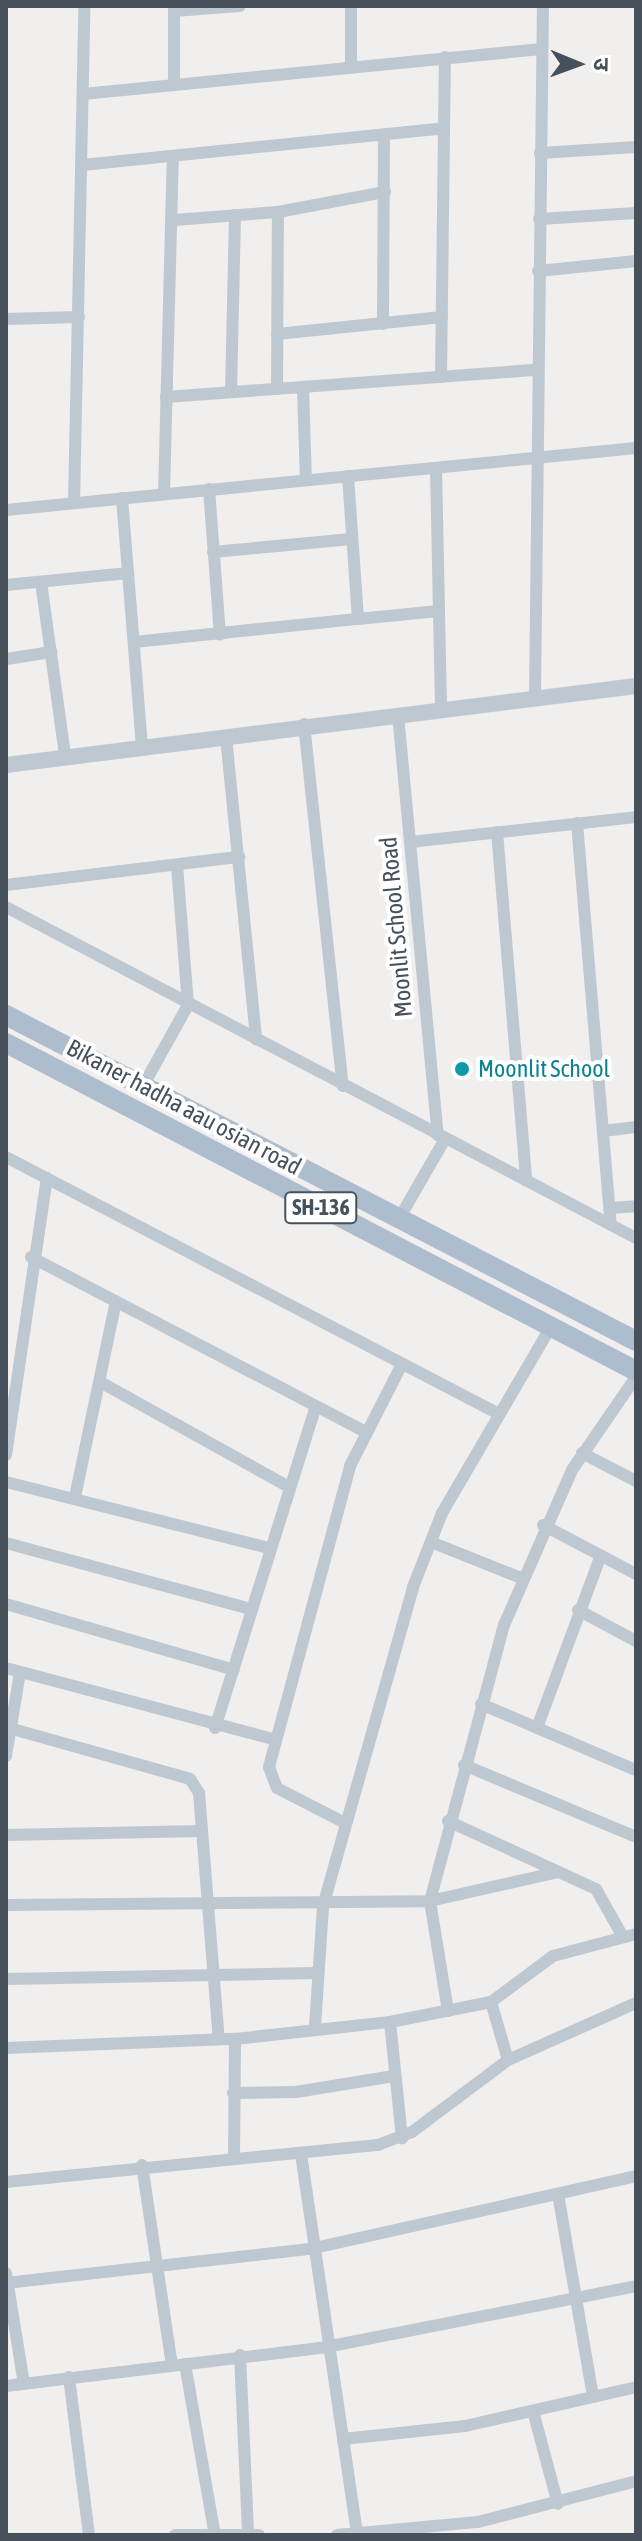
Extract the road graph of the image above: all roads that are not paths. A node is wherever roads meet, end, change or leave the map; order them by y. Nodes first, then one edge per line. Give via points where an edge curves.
1 (84, 6) edge
2 (240, 6) edge
3 (351, 6) edge
4 (543, 6) edge
5 (174, 8) edge
6 (542, 49) junction
7 (445, 57) junction
8 (351, 65) junction
9 (174, 84) junction
10 (83, 94) junction
11 (444, 128) junction
12 (384, 135) junction
13 (636, 147) edge
14 (540, 153) junction
15 (173, 156) junction
16 (82, 165) junction
17 (385, 192) junction
18 (278, 212) junction
19 (636, 213) edge
20 (235, 215) junction
21 (539, 219) junction
22 (174, 220) junction
23 (636, 261) edge
24 (538, 271) junction
25 (79, 317) junction
26 (442, 317) junction
27 (6, 319) edge
28 (383, 324) junction
29 (277, 334) junction
30 (536, 370) junction
31 (441, 377) junction
32 (303, 387) junction
33 (277, 389) junction
34 (231, 392) junction
35 (166, 397) junction
36 (636, 448) edge
37 (535, 459) junction
38 (436, 468) junction
39 (348, 476) junction
40 (306, 480) junction
41 (209, 489) junction
42 (164, 494) junction
43 (122, 498) junction
44 (74, 503) junction
45 (6, 510) edge
46 (351, 539) junction
47 (213, 552) junction
48 (128, 573) junction
49 (41, 582) junction
50 (6, 585) edge
51 (439, 611) junction
52 (358, 619) junction
53 (220, 635) junction
54 (134, 642) junction
55 (51, 652) junction
56 (6, 659) edge
57 (636, 686) edge
58 (535, 697) junction
59 (441, 709) junction
60 (398, 715) junction
61 (304, 724) junction
62 (226, 737) junction
63 (142, 748) junction
64 (65, 756) junction
65 (6, 765) edge
66 (636, 817) edge
67 (577, 823) junction
68 (497, 832) junction
69 (410, 842) junction
70 (239, 857) junction
71 (177, 865) junction
72 (6, 885) edge
73 (6, 907) edge
74 (188, 1005) junction
75 (6, 1015) edge
76 (256, 1040) junction
77 (6, 1043) edge
78 (143, 1086) junction
79 (343, 1086) junction
80 (636, 1127) edge
81 (603, 1131) junction
82 (442, 1137) junction
83 (6, 1157) edge
84 (47, 1178) junction
85 (526, 1181) junction
86 (636, 1206) edge
87 (610, 1208) junction
88 (400, 1217) junction
89 (611, 1225) junction
90 (636, 1238) edge
91 (31, 1257) junction
92 (115, 1305) junction
93 (550, 1328) junction
94 (636, 1341) edge
95 (402, 1364) junction
96 (636, 1374) edge
97 (102, 1383) junction
98 (9, 1397) edge
99 (315, 1408) junction
100 (497, 1413) junction
101 (367, 1433) junction
102 (582, 1453) junction
103 (6, 1455) edge
104 (636, 1481) edge
105 (6, 1482) edge
106 (287, 1486) junction
107 (75, 1497) junction
108 (543, 1525) junction
109 (431, 1542) junction
110 (6, 1543) edge
111 (268, 1548) junction
112 (601, 1555) junction
113 (636, 1574) edge
114 (521, 1578) junction
115 (6, 1604) edge
116 (250, 1609) junction
117 (578, 1610) junction
118 (636, 1641) edge
119 (6, 1668) edge
120 (234, 1670) junction
121 (20, 1672) junction
122 (481, 1704) junction
123 (9, 1728) junction
124 (215, 1728) junction
125 (537, 1728) junction
126 (273, 1739) junction
127 (6, 1756) edge
128 (464, 1765) junction
129 (636, 1770) edge
130 (448, 1821) junction
131 (345, 1823) junction
132 (201, 1831) junction
133 (6, 1835) edge
134 (636, 1837) edge
135 (559, 1872) junction
136 (430, 1901) junction
137 (6, 1905) edge
138 (323, 1906) junction
139 (210, 1907) junction
140 (629, 1936) edge
141 (215, 1970) junction
142 (314, 1973) junction
143 (6, 1977) edge
144 (491, 2002) junction
145 (636, 2003) edge
146 (448, 2011) junction
147 (390, 2022) junction
148 (315, 2027) junction
149 (219, 2039) junction
150 (235, 2039) junction
151 (6, 2048) edge
152 (508, 2060) junction
153 (394, 2076) junction
154 (233, 2093) junction
155 (402, 2138) junction
156 (301, 2154) junction
157 (234, 2159) junction
158 (142, 2165) junction
159 (636, 2176) edge
160 (6, 2182) edge
161 (558, 2194) junction
162 (310, 2249) junction
163 (154, 2270) junction
164 (7, 2280) edge
165 (636, 2286) edge
166 (577, 2299) junction
167 (326, 2347) junction
168 (240, 2355) junction
169 (178, 2365) junction
170 (69, 2377) junction
171 (24, 2384) junction
172 (6, 2386) edge
173 (636, 2387) edge
174 (593, 2397) junction
175 (533, 2411) junction
176 (343, 2439) junction
177 (636, 2481) edge
178 (558, 2504) junction
179 (214, 2530) junction
180 (435, 2530) edge
181 (357, 2533) edge
182 (253, 2534) edge
183 (89, 2535) edge
184 (175, 2535) edge
185 (337, 2535) edge

1 - 10 street
2 - 5 street
3 - 8 street
4 - 6 street
5 - 9 street
6 - 7 street
6 - 14 street
7 - 8 street
7 - 11 street
8 - 9 street
9 - 10 street
10 - 16 street
11 - 12 street
11 - 26 street
12 - 15 street
12 - 17 street
13 - 14 street
14 - 21 street
15 - 16 street
15 - 22 street
16 - 25 street
17 - 18 street
17 - 28 street
18 - 20 street
18 - 29 street
19 - 21 street
20 - 22 street
20 - 34 street
21 - 24 street
22 - 35 street
23 - 24 street
24 - 30 street
25 - 27 street
25 - 44 street
26 - 28 street
26 - 31 street
28 - 29 street
29 - 33 street
30 - 31 street
30 - 37 street
31 - 32 street
32 - 33 street
32 - 40 street
33 - 34 street
34 - 35 street
35 - 42 street
36 - 37 street
37 - 38 street
37 - 58 street
38 - 39 street
38 - 51 street
39 - 40 street
39 - 46 street
40 - 41 street
41 - 42 street
41 - 47 street
42 - 43 street
43 - 44 street
43 - 48 street
44 - 45 street
46 - 47 street
46 - 52 street
47 - 53 street
48 - 49 street
48 - 54 street
49 - 50 street
49 - 55 street
51 - 52 street
51 - 59 street
52 - 53 street
53 - 54 street
54 - 63 street
55 - 56 street
55 - 64 street
57 - 58 street
58 - 59 street
59 - 60 street
60 - 61 street
60 - 69 street, Moonlit School Road
61 - 62 street
61 - 79 street
62 - 63 street
62 - 70 street
63 - 64 street
64 - 65 street
66 - 67 street
67 - 68 street
67 - 81 street
68 - 69 street
68 - 85 street
69 - 82 street, Moonlit School Road
70 - 71 street
70 - 76 street
71 - 72 street
71 - 74 street
73 - 74 street
74 - 76 street
74 - 78 street
75 - 78 main road, Bikaner hadha aau osian road / SH-136
76 - 79 street
77 - 93 main road, Bikaner hadha aau osian road / SH-136
78 - 88 main road, Bikaner hadha aau osian road / SH-136
79 - 82 street
80 - 81 street
81 - 87 street
82 - 85 street
82 - 88 street
83 - 84 street
84 - 91 street
84 - 95 street
85 - 89 street
86 - 87 street
87 - 89 street
88 - 94 main road, Bikaner hadha aau osian road / SH-136
89 - 90 street
91 - 92 street
91 - 98 street
92 - 97 street
92 - 99 street
93 - 96 main road, Bikaner hadha aau osian road / SH-136
93 - 100 street
95 - 100 street
95 - 101 street
96 - 102 street
97 - 106 street
97 - 107 street
98 - 103 street
99 - 101 street
99 - 106 street
100 - 109 street
101 - 126 street via 350,1466
102 - 104 street
102 - 108 street
105 - 107 street
106 - 111 street
107 - 111 street
108 - 112 street
108 - 114 street
109 - 114 street
109 - 131 street
110 - 116 street
111 - 116 street
112 - 113 street
112 - 117 street
114 - 122 street
115 - 120 street
116 - 120 street
117 - 118 street
117 - 125 street
119 - 121 street
120 - 124 street
121 - 123 street
121 - 124 street
122 - 125 street
122 - 128 street
123 - 127 street
123 - 132 street via 180,1772 199,1793
124 - 126 street
125 - 129 street
126 - 131 street via 269,1767 277,1788
128 - 130 street
128 - 134 street
130 - 135 street
130 - 136 street
131 - 138 street
132 - 133 street
132 - 139 street
135 - 136 street
135 - 140 street via 596,1889
136 - 138 street
136 - 146 street
137 - 139 street
138 - 139 street
138 - 142 street
139 - 141 street
140 - 144 street via 553,1956
141 - 142 street
141 - 143 street
141 - 149 street
142 - 148 street
144 - 146 street
144 - 152 street
145 - 152 street
146 - 147 street
147 - 148 street
147 - 153 street
148 - 150 street
149 - 150 street
149 - 151 street
150 - 154 street
152 - 155 street
153 - 154 street via 296,2092
153 - 155 street
154 - 157 street
155 - 156 street
156 - 157 street
156 - 162 street
157 - 158 street
158 - 160 street
158 - 163 street
159 - 161 street
161 - 162 street
161 - 166 street
162 - 163 street
162 - 167 street
163 - 164 street
163 - 169 street
164 - 171 street
165 - 166 street
166 - 167 street
166 - 174 street
167 - 168 street
167 - 176 street
168 - 169 street
168 - 182 street
169 - 170 street
169 - 179 street
170 - 171 street
170 - 183 street
171 - 172 street
173 - 174 street
174 - 175 street
175 - 176 street
175 - 178 street
176 - 181 street
177 - 178 street
178 - 180 street
179 - 182 street
179 - 184 street
180 - 181 street
181 - 185 street

